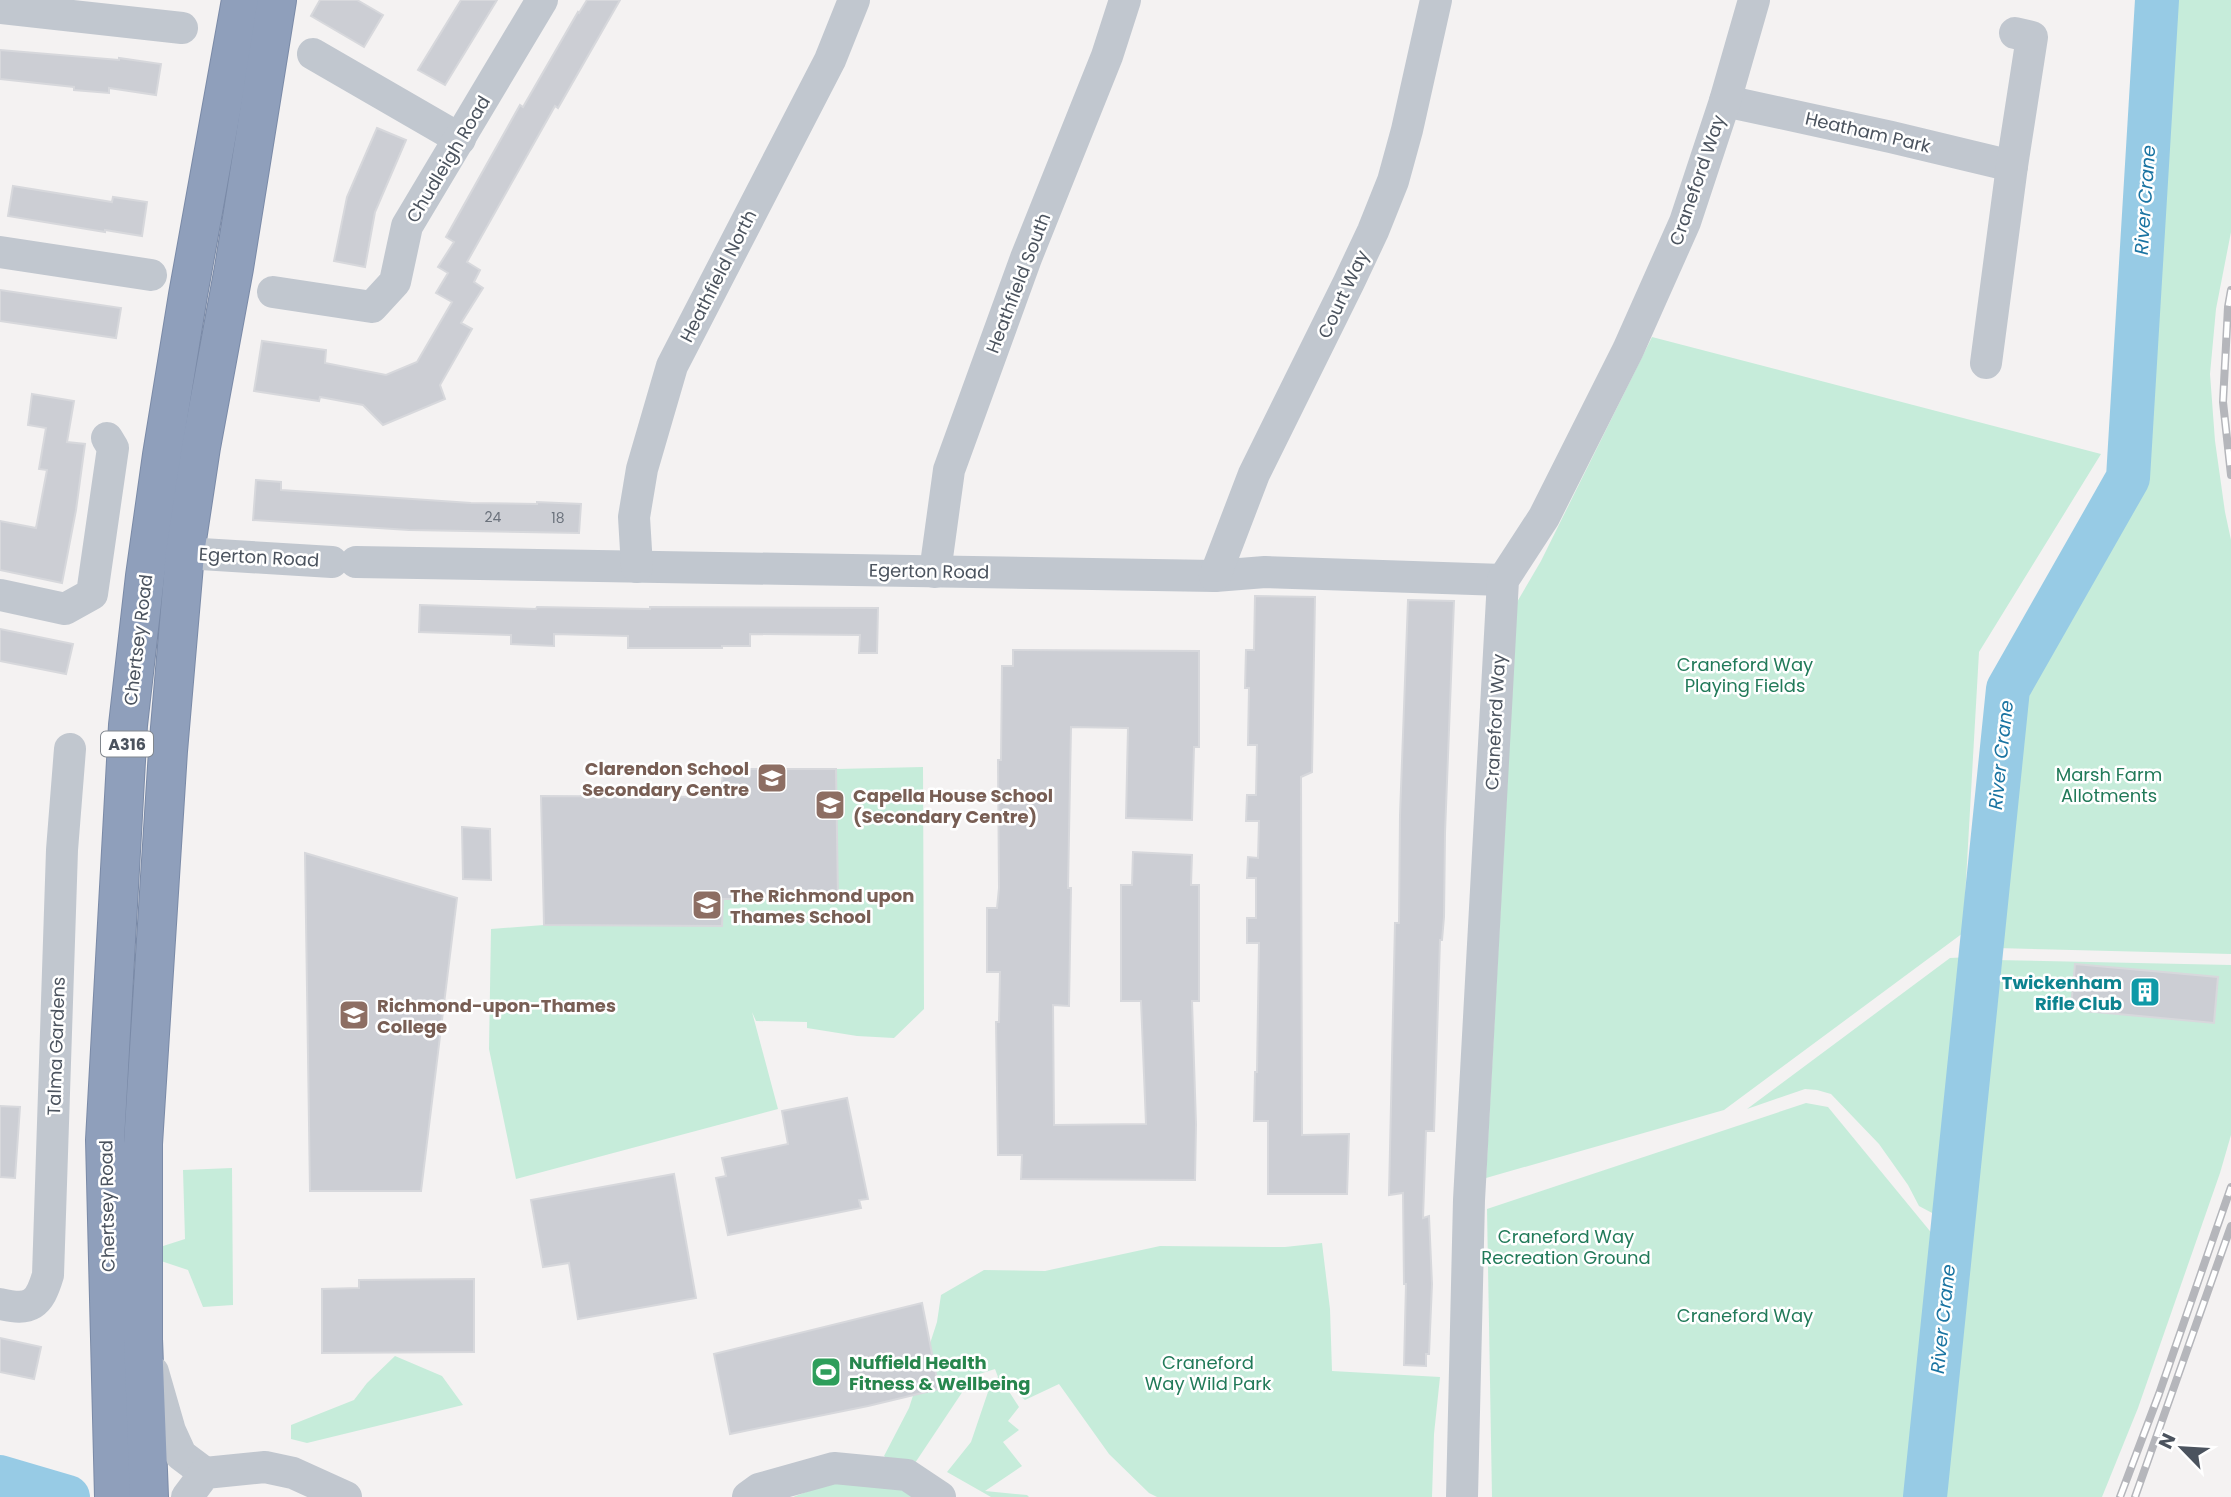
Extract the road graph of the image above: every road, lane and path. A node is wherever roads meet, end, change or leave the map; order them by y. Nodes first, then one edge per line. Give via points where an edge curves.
1 (240, 0) edge
2 (277, 0) edge
3 (542, 0) edge
4 (854, 0) edge
5 (1125, 0) edge
6 (1436, 0) edge
7 (1754, 0) edge
8 (0, 8) edge
9 (182, 28) dead end
10 (2015, 33) dead end
11 (313, 54) dead end
12 (1724, 101) junction
13 (460, 139) junction
14 (2012, 166) junction
15 (0, 252) edge
16 (151, 275) dead end
17 (273, 292) dead end
18 (1986, 363) dead end
19 (107, 438) dead end
20 (186, 553) junction
21 (637, 567) junction
22 (935, 572) junction
23 (1215, 576) junction
24 (1503, 580) junction
25 (0, 595) edge
26 (70, 749) dead end
27 (0, 1304) edge
28 (143, 1339) junction
29 (196, 1485) edge
30 (114, 1497) edge
31 (149, 1497) edge
32 (346, 1497) edge
33 (748, 1497) edge
34 (940, 1497) edge
35 (1462, 1497) edge

1 - 30 highway, Chertsey Road / A316 via 162,454 128,725 105,1140
2 - 20 highway, Chertsey Road / A316
3 - 13 street, Chudleigh Road
4 - 21 street, Heathfield North via 830,60 672,366 642,469 634,517
5 - 22 street, Heathfield South via 949,470
6 - 23 street, Court Way via 1393,181 1335,313 1254,474
7 - 12 street, Craneford Way
8 - 9 street
10 - 14 street via 2032,37
11 - 13 street
12 - 14 street, Heatham Park
12 - 24 street, Craneford Way via 1685,222 1628,349 1544,517
13 - 17 street, Chudleigh Road via 407,226 395,282 372,307
14 - 18 street
15 - 16 street
19 - 25 street via 113,448 92,594 65,608
20 - 21 street, Egerton Road via 344,562
20 - 28 highway, Chertsey Road / A316 via 168,751 143,1144
21 - 22 street, Egerton Road
22 - 23 street, Egerton Road
23 - 24 street, Egerton Road via 1265,572
24 - 35 street, Craneford Way via 1469,1200
26 - 27 street, Talma Gardens via 62,850 48,1275 34,1303 27,1307
28 - 29 street via 170,1431
28 - 31 highway, Chertsey Road / A316
29 - 32 street via 265,1466
33 - 34 street via 759,1489 834,1468 907,1475

